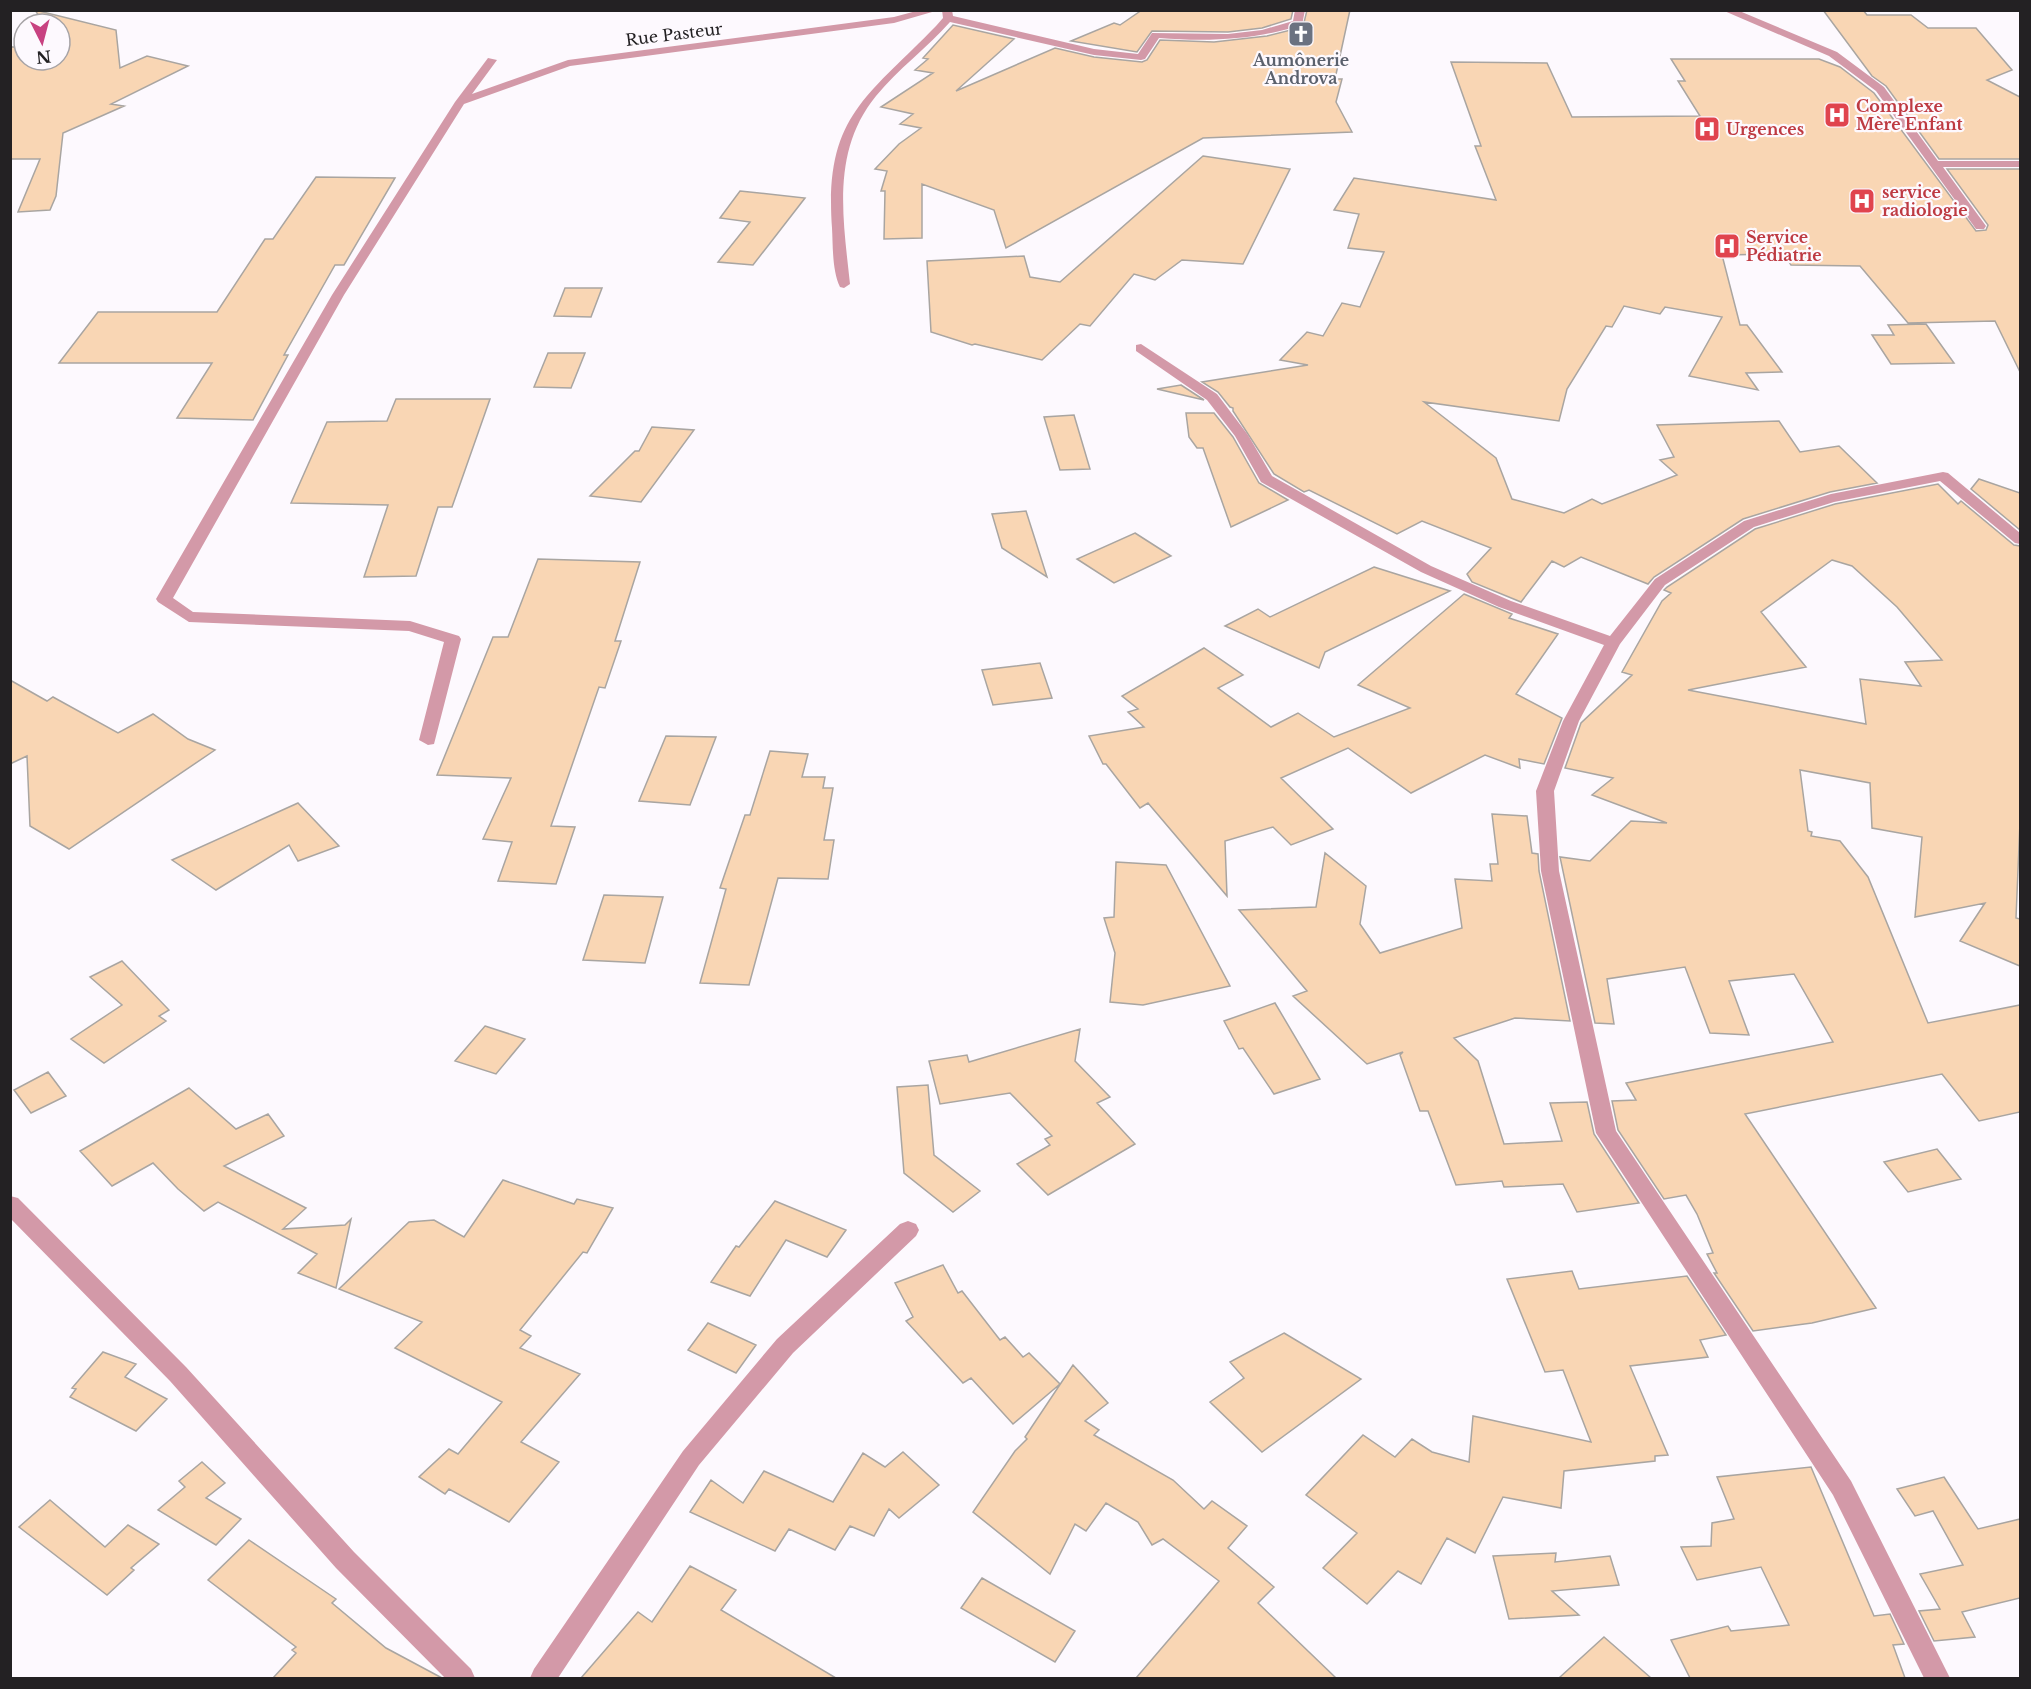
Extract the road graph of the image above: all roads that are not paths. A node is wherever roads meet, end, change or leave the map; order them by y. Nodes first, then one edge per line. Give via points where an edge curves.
1 (934, 10) edge
2 (1300, 10) edge
3 (1727, 10) edge
4 (947, 14) edge
5 (492, 60) dead end
6 (460, 102) junction
7 (1935, 164) junction
8 (2020, 164) edge
9 (1980, 226) dead end
10 (843, 284) dead end
11 (1141, 348) dead end
12 (2020, 540) edge
13 (1613, 643) junction
14 (428, 740) dead end
15 (10, 1204) edge
16 (908, 1230) dead end
17 (462, 1678) edge
18 (543, 1678) edge
19 (1938, 1678) edge

1 - 6 street, Rue Pasteur via 894,20 568,63
2 - 4 street via 1298,23 1268,33 1209,39 1156,35 1141,57 1094,52
3 - 7 street via 1833,54 1855,69 1880,89
4 - 10 street via 929,41 873,93 847,128 835,178
5 - 6 street
6 - 14 street via 338,295 164,599 189,617 410,626 453,639
7 - 8 street
7 - 9 street
11 - 13 street via 1212,397 1266,479 1426,569 1505,604
12 - 13 street via 1942,476 1831,498 1749,524 1660,582
13 - 19 street via 1571,721 1545,791 1551,871 1606,1133 1842,1488
15 - 17 street via 178,1374 345,1560
16 - 18 street via 785,1346 691,1458

